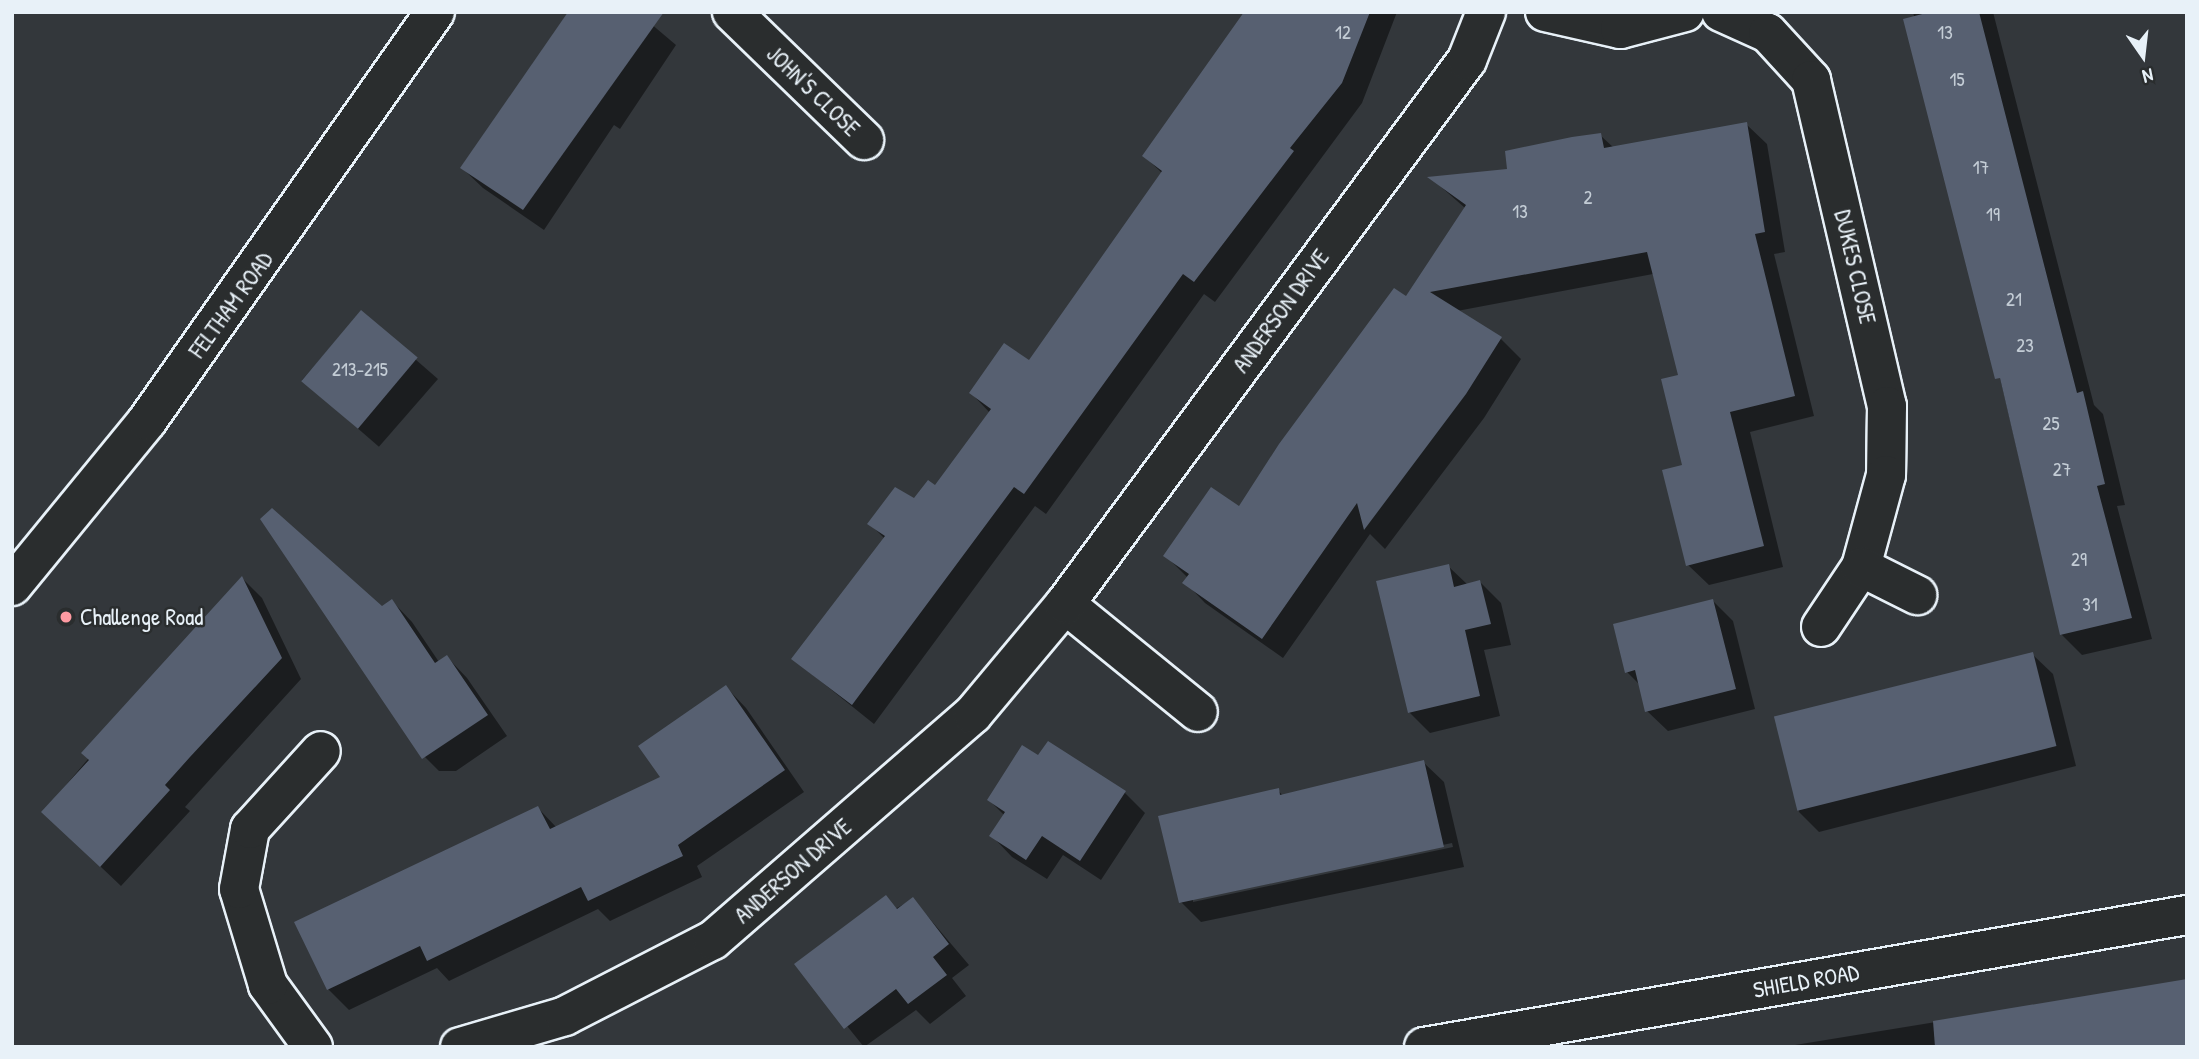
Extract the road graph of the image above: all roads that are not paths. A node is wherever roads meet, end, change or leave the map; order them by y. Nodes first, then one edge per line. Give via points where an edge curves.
1 (435, 12) edge
2 (732, 12) edge
3 (1486, 12) edge
4 (1545, 12) edge
5 (1685, 12) edge
6 (1721, 12) edge
7 (864, 140) dead end
8 (1861, 567) junction
9 (12, 586) edge
10 (1917, 595) dead end
11 (1065, 604) junction
12 (1821, 627) dead end
13 (1198, 712) dead end
14 (321, 751) dead end
15 (2187, 915) edge
16 (313, 1047) edge
17 (460, 1047) edge
18 (1424, 1047) edge

1 - 9 street, FELTHAM ROAD via 147,421
2 - 7 street, JOHN'S CLOSE
3 - 11 street, ANDERSON DRIVE via 1467,60
4 - 5 street via 1620,29
6 - 8 street, DUKES CLOSE via 1768,33 1811,80 1887,406 1886,475
8 - 10 street
8 - 12 street, DUKES CLOSE
11 - 13 street
11 - 17 street, ANDERSON DRIVE via 973,714 713,940 565,1016
14 - 16 street via 250,829 239,889 268,985
15 - 18 street, SHIELD ROAD

